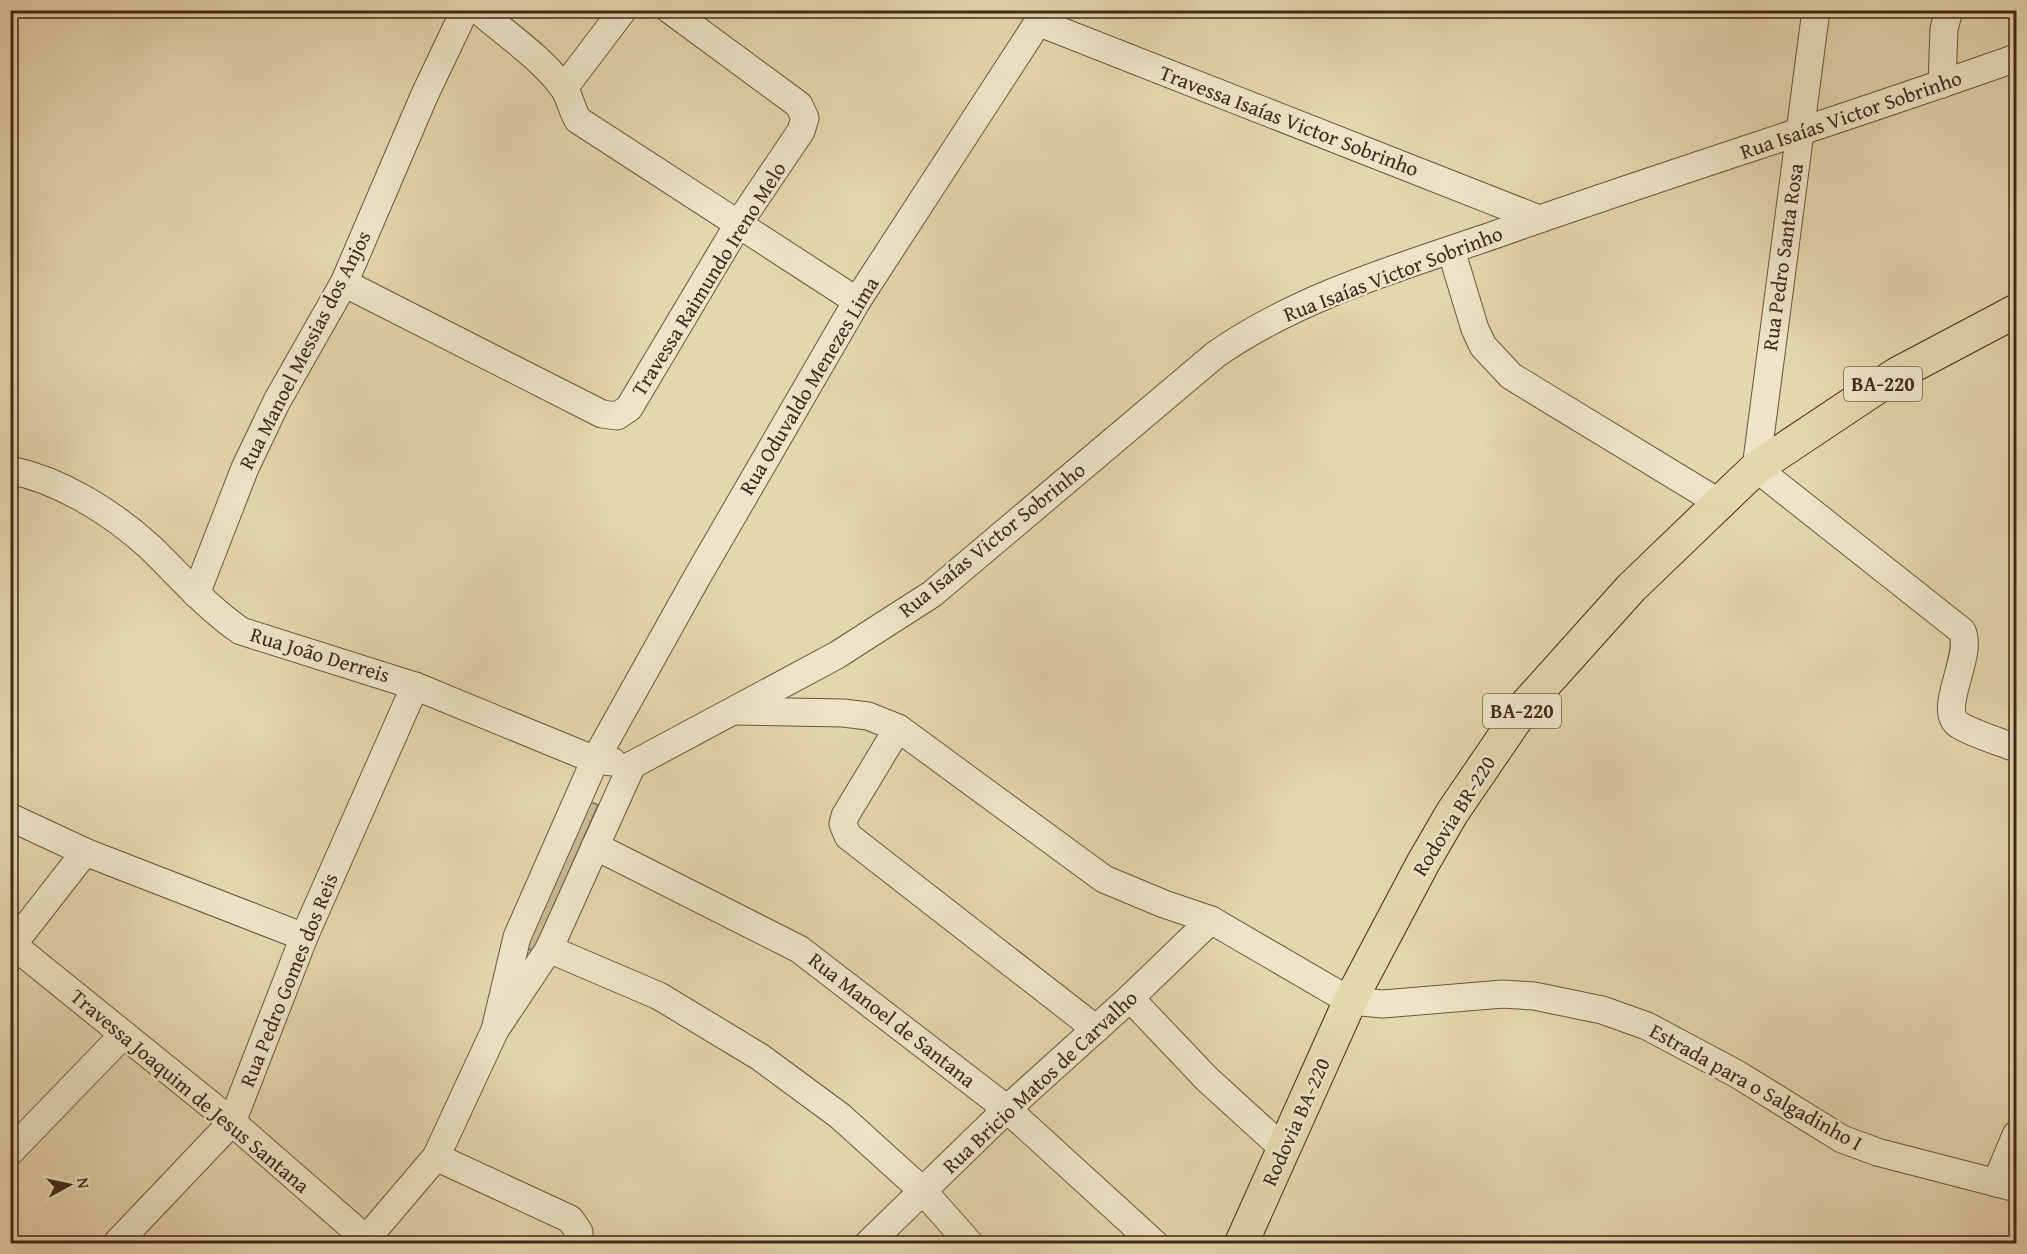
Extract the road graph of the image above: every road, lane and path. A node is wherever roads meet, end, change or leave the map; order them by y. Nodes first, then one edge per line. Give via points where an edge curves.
1 (465, 10) edge
2 (478, 10) edge
3 (623, 10) edge
4 (670, 10) edge
5 (1816, 10) edge
6 (1949, 10) edge
7 (1043, 17) edge
8 (2016, 58) edge
9 (1942, 84) junction
10 (564, 88) junction
11 (1800, 132) junction
12 (1539, 219) junction
13 (739, 223) junction
14 (1451, 250) junction
15 (344, 283) junction
16 (857, 301) junction
17 (2016, 311) edge
18 (1756, 468) junction
19 (10, 470) edge
20 (1718, 502) junction
21 (196, 594) junction
22 (415, 686) junction
23 (733, 711) junction
24 (898, 728) junction
25 (2016, 748) edge
26 (595, 760) junction
27 (632, 765) junction
28 (10, 817) edge
29 (595, 846) junction
30 (86, 852) junction
31 (1211, 920) junction
32 (304, 937) junction
33 (12, 946) edge
34 (549, 949) junction
35 (1130, 998) junction
36 (1350, 1001) junction
37 (1096, 1029) junction
38 (495, 1030) junction
39 (123, 1035) junction
40 (1007, 1110) junction
41 (232, 1122) junction
42 (2016, 1135) edge
43 (1285, 1150) junction
44 (10, 1152) edge
45 (436, 1157) junction
46 (2006, 1185) edge
47 (924, 1192) junction
48 (364, 1241) edge
49 (116, 1244) edge
50 (579, 1244) edge
51 (868, 1244) edge
52 (970, 1244) edge
53 (1155, 1244) edge
54 (1241, 1244) edge

1 - 15 street, Rua Manoel Messias dos Anjos
2 - 10 street
3 - 10 street
4 - 13 street, Travessa Raimundo Ireno Melo via 804,111 801,131
5 - 11 street, Rua Pedro Santa Rosa
6 - 9 street via 1944,29
7 - 12 street, Travessa Isaías Victor Sobrinho
7 - 16 street, Rua Oduvaldo Menezes Lima
8 - 9 street, Rua Isaías Victor Sobrinho
9 - 11 street, Rua Isaías Victor Sobrinho
10 - 13 street via 578,120
11 - 12 street, Rua Isaías Victor Sobrinho
11 - 18 street, Rua Pedro Santa Rosa
12 - 14 street, Rua Isaías Victor Sobrinho
13 - 15 street, Travessa Raimundo Ireno Melo via 629,408 617,416 602,414
13 - 16 street
14 - 20 street via 1475,329 1484,346 1512,376
14 - 23 street, Rua Isaías Victor Sobrinho via 1314,300 1242,336 932,594 837,655
15 - 21 street, Rua Manoel Messias dos Anjos via 277,401 245,468
16 - 26 street, Rua Oduvaldo Menezes Lima
17 - 18 main road, BA-220 via 1897,374
18 - 20 main road, Rodovia BR-220 / BA-220
18 - 25 street via 1962,631 1965,649 1952,715 1959,724
19 - 21 street, Rua João Derreis via 49,482 104,512 148,546
20 - 36 main road, Rodovia BR-220 / BA-220 via 1605,614 1525,706 1452,813
21 - 22 street, Rua João Derreis via 241,631
22 - 26 street, Rua João Derreis
22 - 32 street, Rua Pedro Gomes dos Reis
23 - 24 street via 843,713 868,716
23 - 27 street, Rua Isaías Victor Sobrinho
24 - 31 street via 1104,879
24 - 37 street via 845,816 843,824 848,836
26 - 27 street, Rua João Derreis
26 - 38 street, Rua Oduvaldo Menezes Lima via 517,938
27 - 29 street
28 - 30 street
29 - 34 street
29 - 40 street, Rua Manoel de Santana via 799,949
30 - 32 street
30 - 33 street
31 - 35 street, Rua Bricio Matos de Carvalho
31 - 36 street
32 - 41 street, Rua Pedro Gomes dos Reis
33 - 39 street, Travessa Joaquim de Jesus Santana
34 - 38 street
34 - 47 street via 659,996 760,1057 840,1116
35 - 37 street, Rua Bricio Matos de Carvalho
35 - 43 street via 1207,1078
36 - 43 main road, Rodovia BA-220 / BA-220
36 - 46 street, Estrada para o Salgadinho I via 1383,1004 1503,994 1602,1010 1647,1026 1737,1074 1842,1139 1877,1152
37 - 40 street, Rua Bricio Matos de Carvalho
38 - 45 street
39 - 41 street, Travessa Joaquim de Jesus Santana
39 - 44 street
40 - 47 street, Rua Bricio Matos de Carvalho
40 - 53 street, Rua Manoel de Santana
41 - 48 street, Travessa Joaquim de Jesus Santana
41 - 49 street, Rua Pedro Gomes dos Reis
42 - 46 street
43 - 54 main road, Rodovia BA-220 / BA-220
45 - 48 street
45 - 50 street via 570,1219 579,1232
47 - 51 street, Rua Bricio Matos de Carvalho
47 - 52 street

